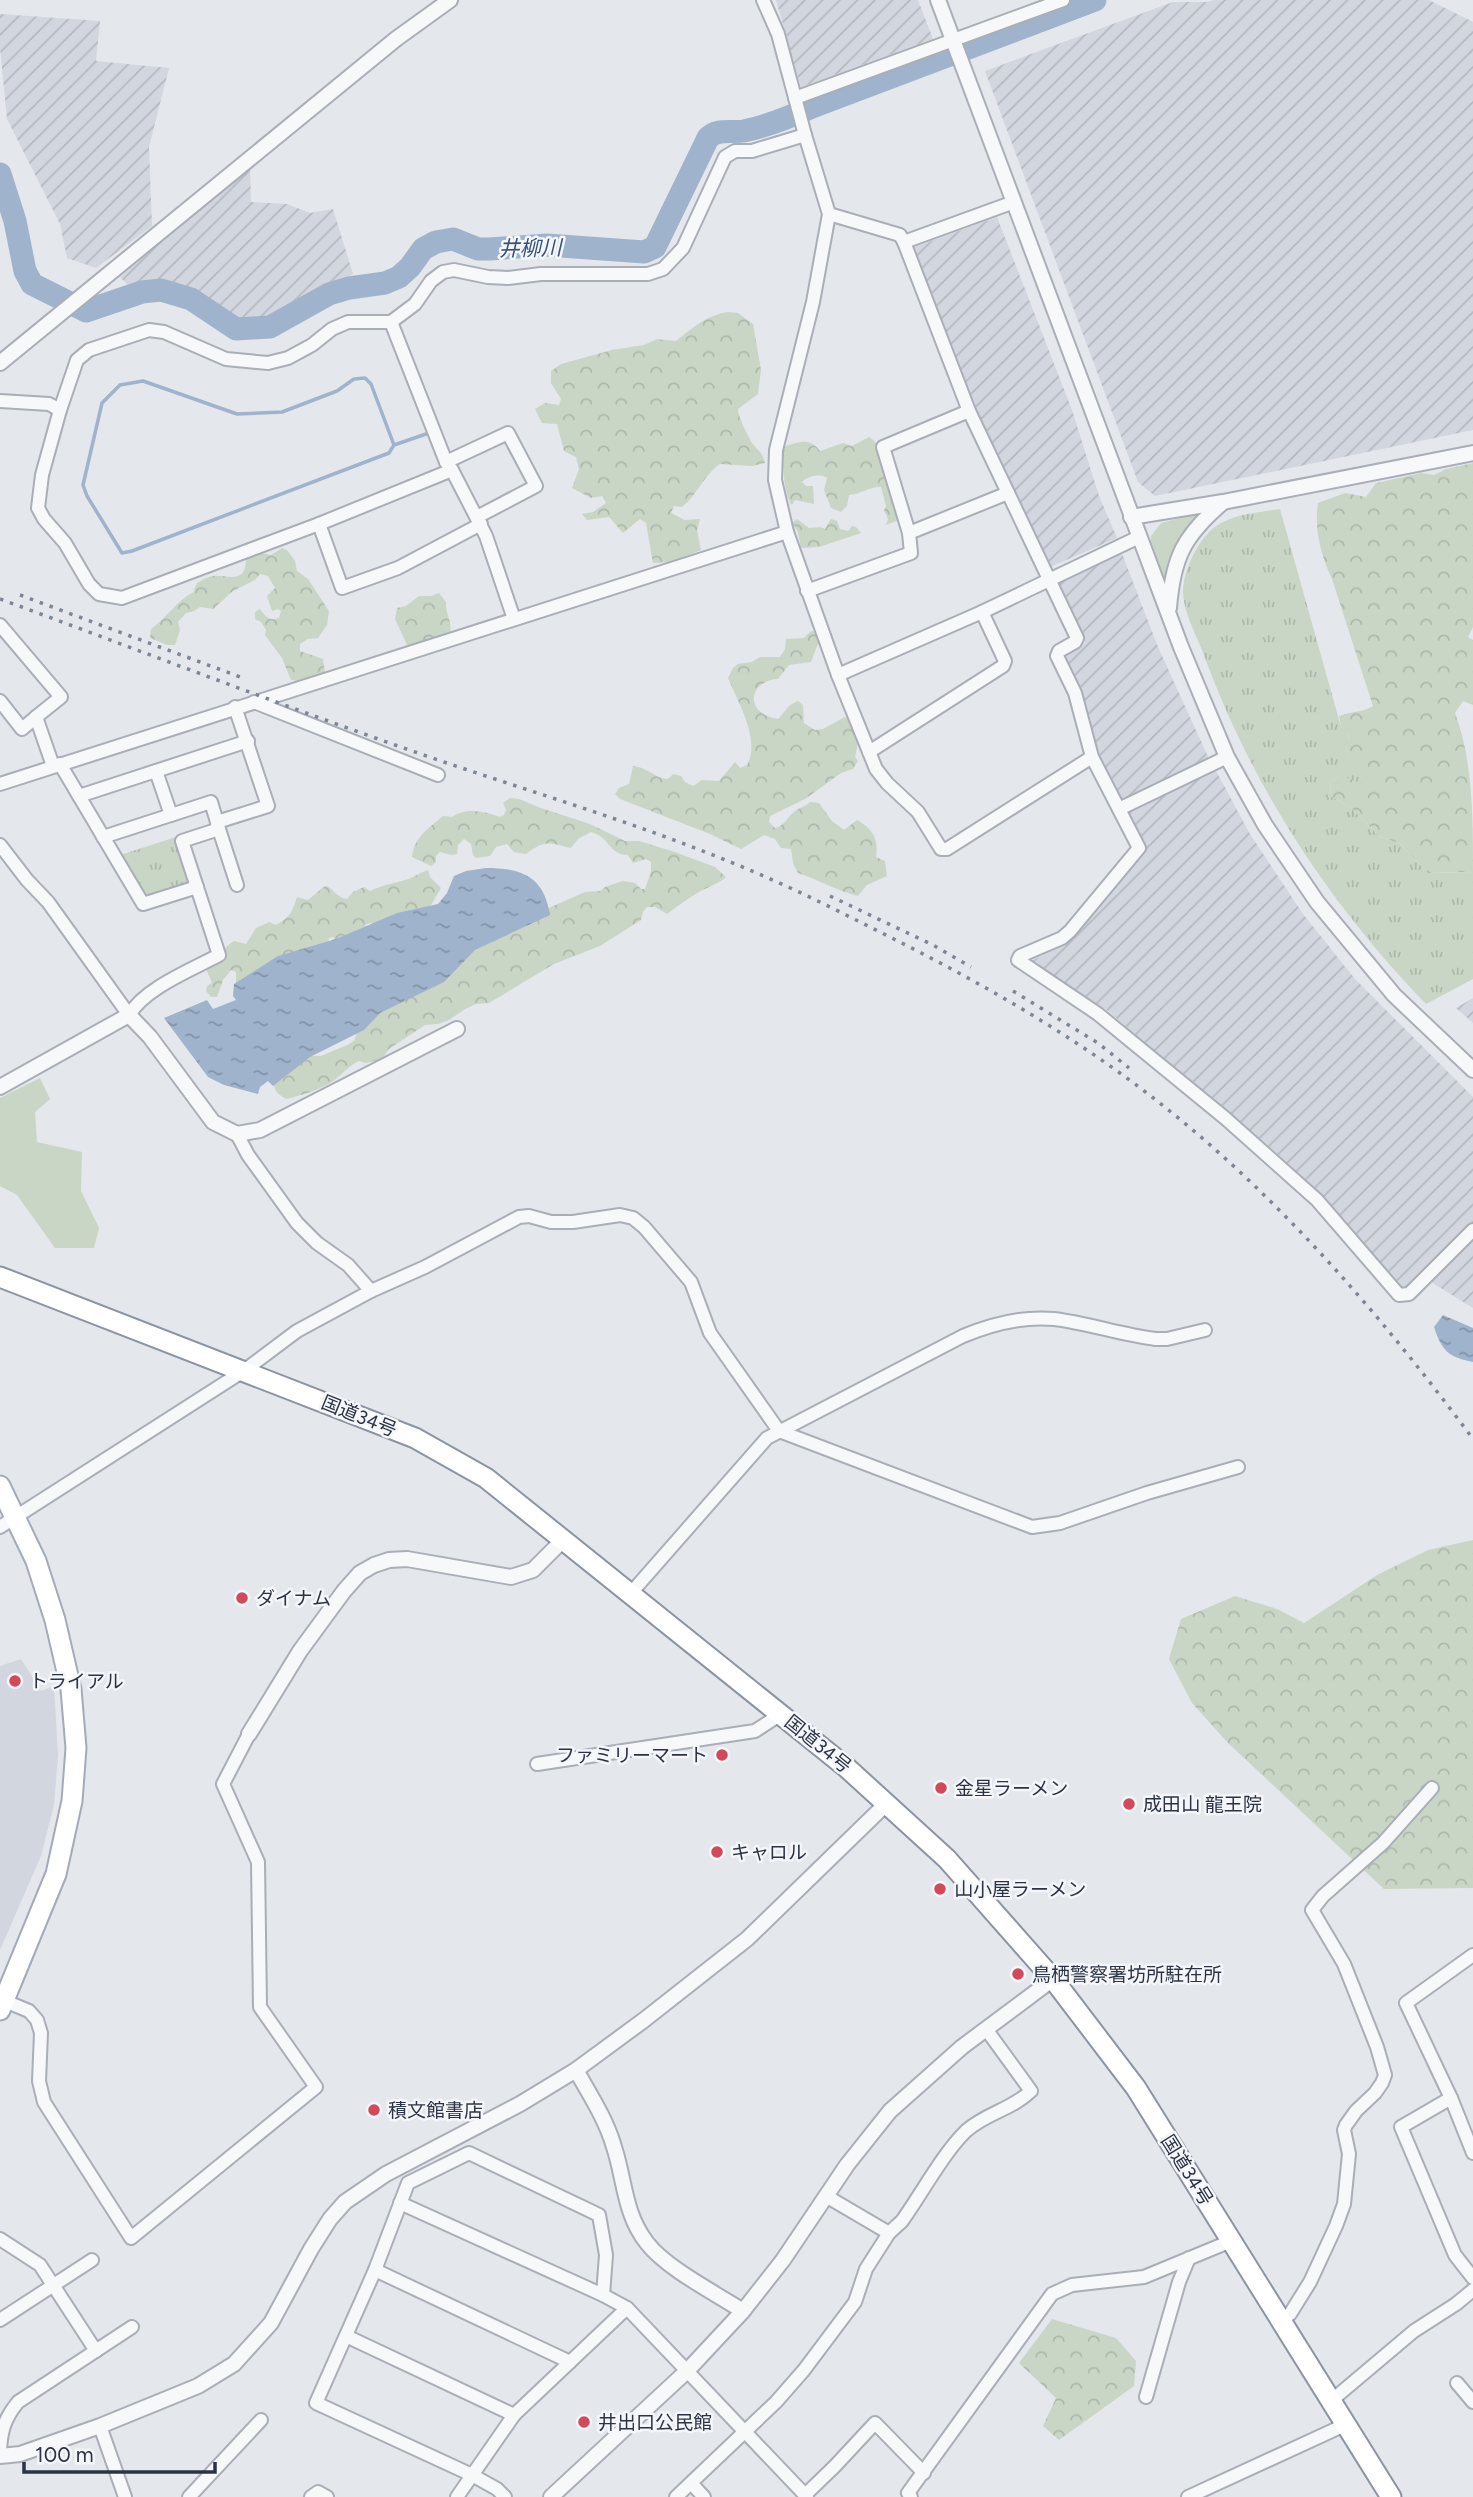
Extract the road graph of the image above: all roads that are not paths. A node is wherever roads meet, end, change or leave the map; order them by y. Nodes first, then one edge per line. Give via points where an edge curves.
1 (450, 0) edge
2 (763, 0) edge
3 (937, 0) edge
4 (1063, 0) edge
5 (952, 39) junction
6 (795, 98) junction
7 (804, 130) junction
8 (1014, 202) junction
9 (829, 214) junction
10 (904, 242) junction
11 (391, 321) junction
12 (0, 363) edge
13 (0, 401) edge
14 (60, 410) junction
15 (970, 411) junction
16 (1473, 453) edge
17 (449, 466) junction
18 (1008, 493) junction
19 (1223, 502) junction
20 (1132, 517) junction
21 (479, 521) junction
22 (319, 524) junction
23 (787, 532) junction
24 (909, 533) junction
25 (1139, 537) junction
26 (1048, 579) junction
27 (807, 591) junction
28 (982, 612) junction
29 (1169, 612) junction
30 (514, 619) junction
31 (0, 625) edge
32 (838, 675) junction
33 (0, 701) edge
34 (254, 702) junction
35 (235, 707) junction
36 (36, 718) junction
37 (248, 741) junction
38 (869, 752) junction
39 (1092, 757) junction
40 (1227, 757) junction
41 (56, 765) junction
42 (156, 771) junction
43 (439, 775) dead end
44 (0, 784) edge
45 (79, 796) junction
46 (1119, 809) junction
47 (171, 815) junction
48 (218, 826) junction
49 (103, 837) junction
50 (0, 845) edge
51 (237, 885) dead end
52 (197, 887) junction
53 (129, 1015) junction
54 (457, 1030) dead end
55 (1473, 1070) edge
56 (0, 1087) edge
57 (237, 1134) junction
58 (1473, 1230) edge
59 (0, 1276) edge
60 (370, 1291) junction
61 (1205, 1330) dead end
62 (245, 1370) junction
63 (779, 1431) junction
64 (1238, 1467) dead end
65 (0, 1486) edge
66 (8, 1522) edge
67 (564, 1539) junction
68 (631, 1593) junction
69 (781, 1714) junction
70 (249, 1734) joint
71 (537, 1764) dead end
72 (1432, 1788) dead end
73 (887, 1803) junction
74 (1473, 1956) edge
75 (1053, 1979) junction
76 (1, 2003) edge
77 (986, 2029) junction
78 (576, 2070) junction
79 (1451, 2098) junction
80 (1473, 2153) edge
81 (826, 2196) junction
82 (400, 2203) junction
83 (889, 2233) junction
84 (0, 2239) edge
85 (1231, 2241) junction
86 (1189, 2258) junction
87 (92, 2260) dead end
88 (375, 2270) junction
89 (1473, 2278) edge
90 (53, 2286) junction
91 (1473, 2290) edge
92 (603, 2295) junction
93 (627, 2308) junction
94 (743, 2312) junction
95 (0, 2320) edge
96 (1280, 2320) junction
97 (132, 2327) dead end
98 (346, 2336) junction
99 (96, 2351) junction
100 (570, 2362) junction
101 (687, 2371) junction
102 (1457, 2383) dead end
103 (1146, 2397) dead end
104 (1331, 2401) junction
105 (1473, 2402) edge
106 (514, 2415) junction
107 (261, 2420) dead end
108 (1345, 2423) junction
109 (100, 2427) junction
110 (745, 2432) junction
111 (0, 2456) edge
112 (924, 2473) junction
113 (472, 2475) junction
114 (691, 2483) junction
115 (806, 2496) edge
116 (125, 2497) edge
117 (189, 2497) edge
118 (311, 2497) edge
119 (327, 2497) edge
120 (457, 2497) edge
121 (505, 2497) edge
122 (551, 2497) edge
123 (676, 2497) edge
124 (704, 2497) edge
125 (911, 2497) edge
126 (1188, 2497) edge
127 (1391, 2497) edge

1 - 12 street via 396,38
2 - 6 street via 778,34
3 - 5 street
4 - 5 street
5 - 6 street
5 - 8 street
6 - 7 street
7 - 9 street
7 - 11 street via 725,157 683,248 663,269 648,274 508,278 443,272 415,304
8 - 10 street
8 - 20 street
9 - 10 street via 900,235
9 - 23 street via 813,302 776,450 775,480
10 - 15 street
11 - 14 street via 348,322 288,358 268,363 226,359 149,330 89,350 77,360
11 - 17 street
13 - 14 street via 49,404
14 - 22 street via 38,508 99,594 122,598
15 - 18 street
15 - 24 street via 883,447
16 - 19 street
17 - 21 street
17 - 21 street via 508,433 536,486
17 - 22 street
18 - 24 street
18 - 26 street
19 - 20 street
19 - 29 street via 1183,546
20 - 25 street
21 - 22 street via 398,568 342,588
21 - 30 street
23 - 27 street
23 - 30 street
24 - 27 street via 911,553
25 - 26 street
25 - 29 street
26 - 28 street
26 - 39 street via 1077,638 1057,656 1075,693
27 - 32 street
28 - 32 street
28 - 38 street via 1005,661 1003,667
29 - 40 street
30 - 34 street
31 - 36 street via 61,697
32 - 38 street
33 - 36 street via 22,729
34 - 35 street
34 - 43 street
35 - 37 street
35 - 41 street
36 - 41 street
37 - 42 street
37 - 48 street via 268,806
38 - 39 street via 876,769 918,812 941,849
39 - 46 street
40 - 46 street
40 - 55 street via 1265,825 1317,902 1394,995
41 - 44 street
41 - 45 street
42 - 45 street
42 - 47 street
45 - 49 street
46 - 58 street via 1139,848 1062,939 1020,956 1021,964 1098,1014 1225,1118 1317,1200 1399,1295 1409,1294
47 - 48 street via 211,802
47 - 49 street
48 - 51 street
48 - 52 street via 182,841
49 - 52 street via 143,904
50 - 53 street via 48,902
52 - 53 street via 219,955 135,1004
53 - 56 street
53 - 57 street via 214,1122
54 - 57 street via 260,1130
57 - 60 street via 297,1223 348,1265
59 - 62 main road, 国道34号
60 - 62 street via 297,1331
60 - 63 street via 520,1217 551,1222 620,1215 633,1218 691,1282 710,1333
61 - 63 street via 1156,1339 1053,1319 989,1325
62 - 66 street
62 - 67 main road, 国道34号 via 415,1438 486,1478
63 - 64 street via 1032,1527 1060,1523
63 - 68 street via 757,1447
65 - 66 main road
66 - 76 main road via 36,1561 55,1620 71,1689 76,1748 72,1801 56,1874
67 - 68 main road, 国道34号
67 - 70 street via 533,1570 511,1577 407,1559 389,1560 360,1573 300,1651
68 - 69 main road, 国道34号
69 - 71 street via 755,1731
69 - 73 main road, 国道34号
70 - 76 street via 223,1784 258,1862 260,2007 316,2087 131,2238 44,2102 37,2020 29,2011
72 - 96 street via 1383,1843 1312,1910 1344,1964 1385,2075 1346,2124 1349,2154 1344,2204 1310,2282 1290,2314
73 - 75 main road, 国道34号 via 947,1859
73 - 78 street via 747,1939
74 - 79 street via 1406,2003
75 - 77 street
75 - 85 main road, 国道34号 via 1136,2088
77 - 81 street via 890,2111
77 - 83 street via 1031,2091 965,2132
78 - 94 street via 602,2116 624,2195 648,2245
78 - 109 street via 363,2188 330,2219 271,2323 234,2364 198,2386
79 - 80 street
79 - 89 street via 1401,2127 1455,2255
81 - 83 street
81 - 94 street
82 - 88 street
82 - 92 street
82 - 92 street via 408,2183 469,2153 599,2215 606,2255
83 - 110 street via 837,2328
84 - 90 street via 40,2265
85 - 86 street
85 - 96 main road, 国道34号
86 - 103 street
86 - 112 street via 1144,2277 1072,2285 1052,2294
87 - 90 street
88 - 98 street
88 - 100 street
90 - 95 street
90 - 99 street
91 - 104 street via 1414,2331
92 - 93 street
93 - 100 street
93 - 101 street
94 - 101 street
96 - 104 main road, 国道34号
97 - 99 street
98 - 106 street
98 - 113 street via 316,2403
99 - 111 street via 19,2402 7,2416
100 - 106 street
101 - 110 street
101 - 122 street
102 - 105 street
104 - 108 main road, 国道34号
106 - 113 street
107 - 117 street
108 - 126 street
108 - 127 main road, 国道34号
109 - 111 street via 20,2454
109 - 116 street
110 - 114 street
110 - 115 street
112 - 115 street via 875,2423
112 - 125 street via 908,2493
113 - 120 street
113 - 121 street
114 - 123 street
114 - 124 street
118 - 119 street via 318,2492

